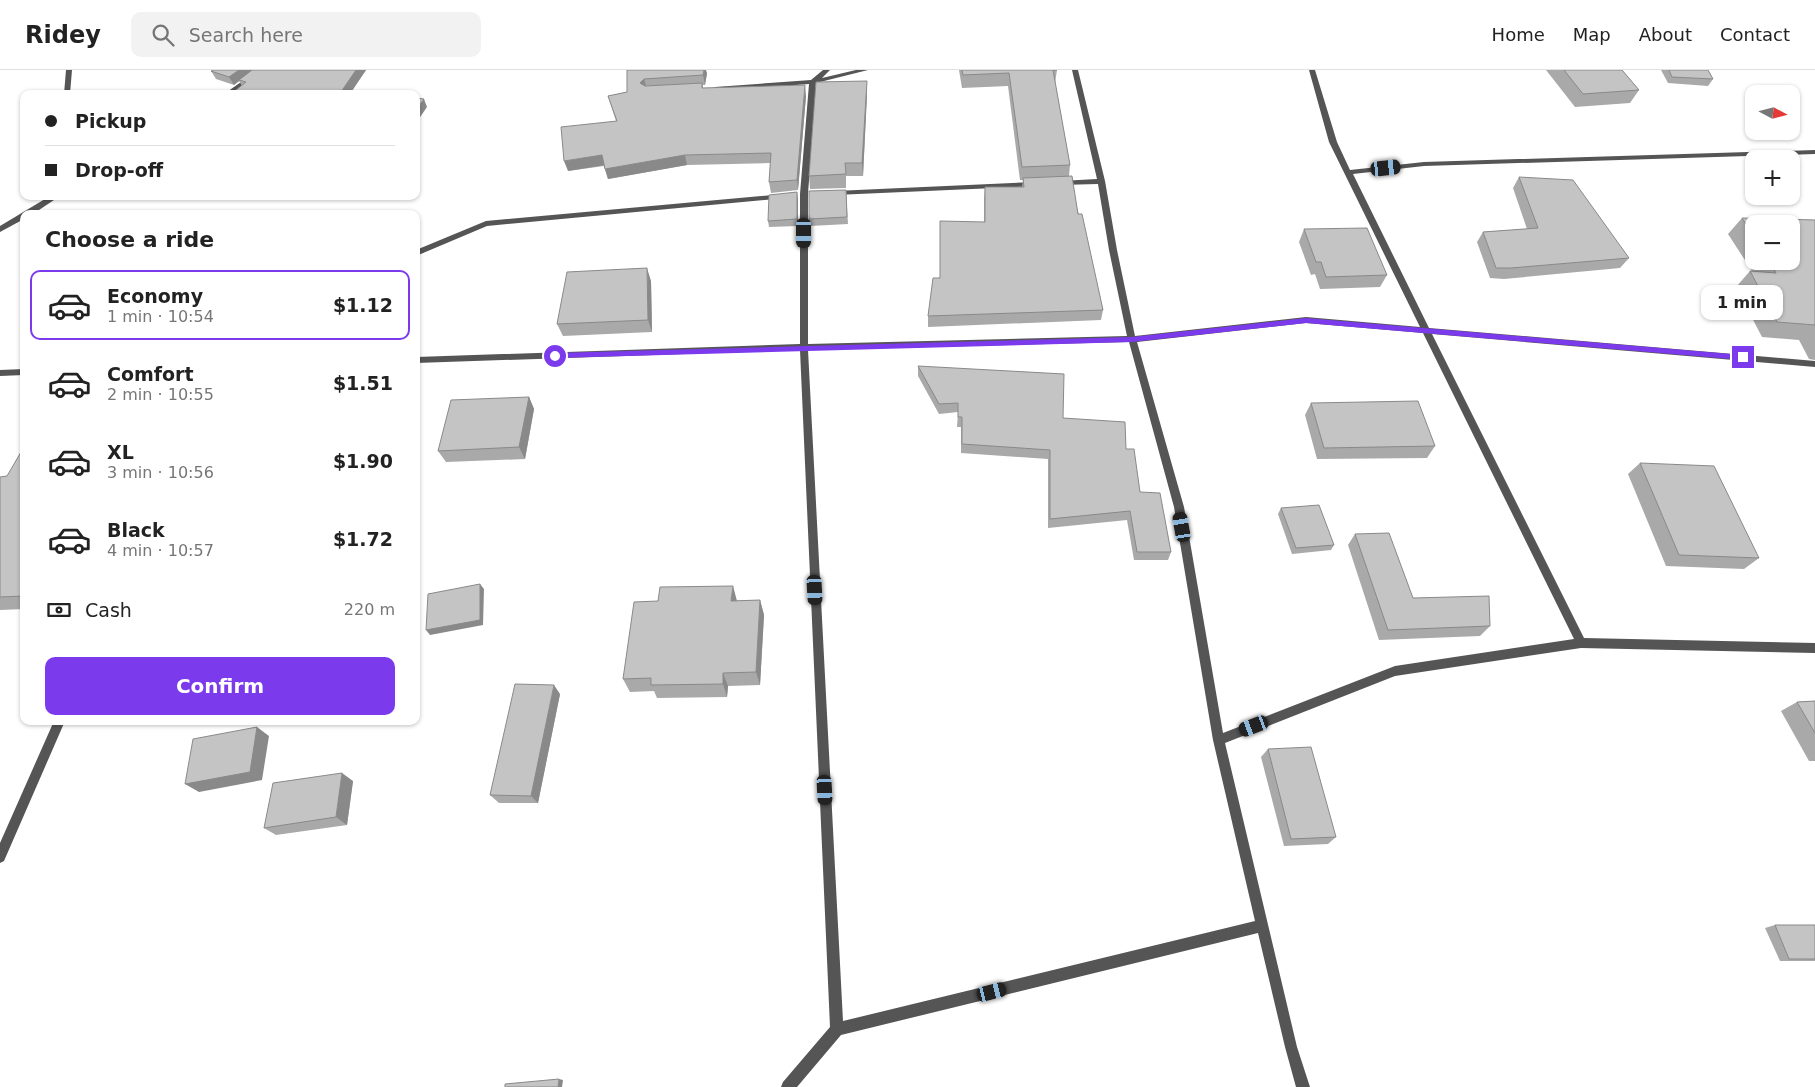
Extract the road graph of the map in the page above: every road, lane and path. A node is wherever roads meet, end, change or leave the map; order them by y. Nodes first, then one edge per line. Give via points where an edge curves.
1 (69, 70) edge
2 (262, 70) edge
3 (827, 70) edge
4 (865, 70) edge
5 (1075, 70) edge
6 (1312, 70) edge
7 (813, 82) junction
8 (706, 89) edge
9 (67, 90) edge
10 (233, 90) edge
11 (1815, 152) edge
12 (1349, 172) junction
13 (1101, 181) junction
14 (1052, 183) edge
15 (1042, 184) edge
16 (809, 194) junction
17 (824, 194) edge
18 (49, 200) edge
19 (33, 210) edge
20 (20, 218) edge
21 (0, 229) edge
22 (420, 251) edge
23 (1425, 330) junction
24 (1132, 339) junction
25 (804, 347) junction
26 (420, 360) edge
27 (1815, 364) edge
28 (20, 372) edge
29 (0, 373) edge
30 (1582, 643) junction
31 (1815, 648) edge
32 (58, 725) edge
33 (1219, 740) junction
34 (0, 857) edge
35 (1262, 926) junction
36 (837, 1029) junction
37 (788, 1087) edge
38 (1303, 1087) edge

1 - 9 street
2 - 10 street
3 - 7 street
4 - 7 street
5 - 13 street
6 - 12 street via 1333,142
7 - 8 street
7 - 16 street
11 - 12 street via 1424,164
12 - 23 street
13 - 14 street
13 - 24 street
15 - 17 street
16 - 22 street via 486,224
16 - 25 street
18 - 19 street
20 - 21 street
23 - 24 street via 1306,320
23 - 27 street
23 - 30 street
24 - 25 street
24 - 33 street via 1178,507
25 - 26 street
25 - 36 street
28 - 29 street
30 - 31 street
30 - 33 street via 1395,670
32 - 34 street
33 - 35 street
35 - 36 street
35 - 38 street
36 - 37 street

